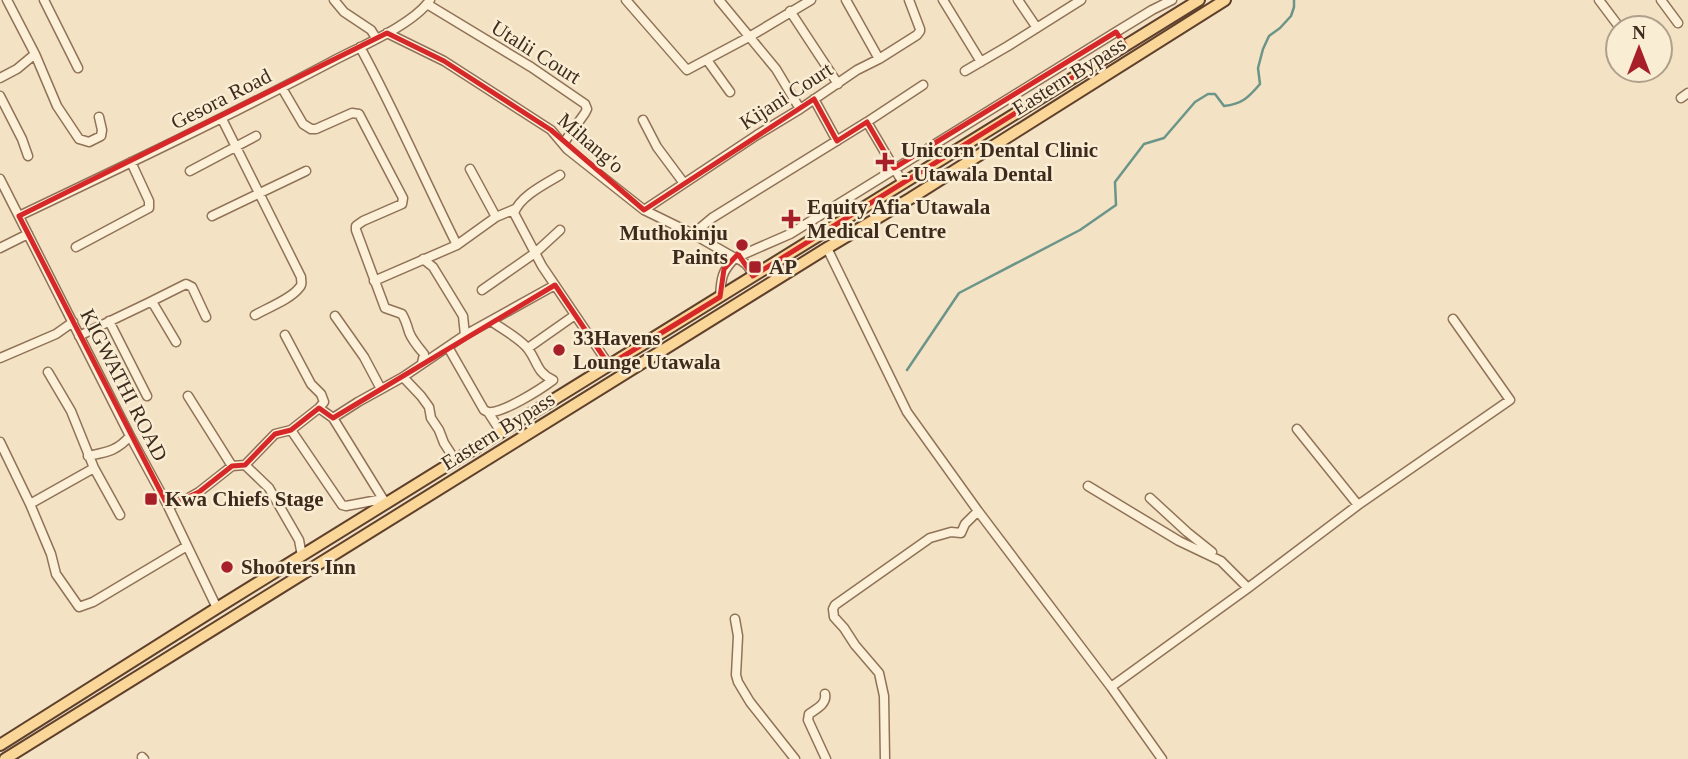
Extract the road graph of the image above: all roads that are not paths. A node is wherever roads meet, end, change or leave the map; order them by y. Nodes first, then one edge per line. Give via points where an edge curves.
1 (6, 0) edge
2 (44, 0) edge
3 (334, 0) edge
4 (626, 0) edge
5 (719, 0) edge
6 (811, 0) edge
7 (846, 0) edge
8 (909, 0) edge
9 (943, 0) edge
10 (1018, 0) edge
11 (1081, 0) edge
12 (1172, 0) edge
13 (1199, 0) edge
14 (1224, 0) edge
15 (1661, 0) edge
16 (429, 2) edge
17 (790, 11) junction
18 (1678, 23) dead end
19 (1037, 28) junction
20 (1115, 32) junction
21 (387, 33) junction
22 (749, 37) junction
23 (376, 38) junction
24 (1125, 46) junction
25 (359, 47) junction
26 (34, 54) junction
27 (878, 59) junction
28 (708, 60) junction
29 (981, 62) junction
30 (78, 68) dead end
31 (965, 72) dead end
32 (0, 78) edge
33 (838, 84) junction
34 (923, 85) dead end
35 (282, 88) junction
36 (730, 92) dead end
37 (0, 96) edge
38 (814, 99) junction
39 (1025, 106) junction
40 (800, 109) junction
41 (99, 117) dead end
42 (222, 119) junction
43 (643, 120) dead end
44 (973, 121) junction
45 (1034, 121) junction
46 (867, 122) junction
47 (982, 133) junction
48 (256, 136) dead end
49 (837, 141) junction
50 (564, 144) junction
51 (235, 146) junction
52 (28, 156) dead end
53 (131, 162) junction
54 (894, 168) junction
55 (470, 169) dead end
56 (190, 171) dead end
57 (306, 171) dead end
58 (560, 175) dead end
59 (0, 178) edge
60 (683, 183) junction
61 (903, 183) junction
62 (2, 189) edge
63 (259, 195) junction
64 (515, 209) junction
65 (644, 210) junction
66 (19, 216) junction
67 (212, 216) dead end
68 (496, 217) junction
69 (560, 230) dead end
70 (28, 234) junction
71 (693, 234) junction
72 (790, 234) junction
73 (457, 244) junction
74 (76, 247) dead end
75 (0, 248) edge
76 (798, 248) junction
77 (827, 248) junction
78 (535, 253) junction
79 (735, 258) junction
80 (423, 259) junction
81 (753, 276) junction
82 (374, 281) junction
83 (555, 285) junction
84 (482, 290) dead end
85 (720, 296) junction
86 (150, 302) junction
87 (255, 315) dead end
88 (575, 315) junction
89 (335, 316) dead end
90 (206, 317) dead end
91 (1453, 319) dead end
92 (109, 321) junction
93 (491, 321) junction
94 (73, 322) junction
95 (285, 335) dead end
96 (465, 335) junction
97 (79, 336) junction
98 (176, 342) dead end
99 (448, 346) junction
100 (528, 348) junction
101 (0, 358) edge
102 (422, 363) junction
103 (609, 365) junction
104 (48, 372) dead end
105 (403, 377) junction
106 (381, 389) junction
107 (146, 396) dead end
108 (188, 396) dead end
109 (319, 408) junction
110 (488, 412) junction
111 (333, 418) junction
112 (1297, 429) dead end
113 (291, 430) junction
114 (501, 432) junction
115 (130, 436) junction
116 (0, 442) edge
117 (88, 456) junction
118 (455, 460) junction
119 (232, 466) junction
120 (245, 466) junction
121 (94, 468) junction
122 (1088, 486) dead end
123 (1150, 498) dead end
124 (382, 503) junction
125 (30, 504) junction
126 (1358, 505) junction
127 (167, 506) junction
128 (978, 511) junction
129 (120, 515) dead end
130 (187, 546) junction
131 (302, 556) junction
132 (1222, 561) junction
133 (1248, 588) junction
134 (217, 608) junction
135 (735, 619) dead end
136 (1111, 687) junction
137 (825, 694) dead end
138 (0, 745) edge
139 (5, 759) edge
140 (795, 759) edge
141 (826, 759) edge
142 (885, 759) edge
143 (1162, 759) edge

1 - 26 street
2 - 30 street
3 - 23 street
4 - 28 street via 684,69
5 - 22 street
6 - 17 street
7 - 27 street
8 - 27 street, Kijani Court via 920,31
9 - 29 street
10 - 19 street
11 - 19 street
12 - 20 street
13 - 24 main road, Eastern Bypass
14 - 45 main road, Eastern Bypass
15 - 18 street
16 - 21 street, Gesora Road
16 - 50 street, Utalii Court via 585,104 585,113
17 - 22 street
17 - 33 street
19 - 29 street
20 - 24 street
20 - 44 street
21 - 23 street, Gesora Road
21 - 50 street, Mihang'o via 444,61
22 - 28 street
22 - 40 street via 776,69
23 - 25 street, Gesora Road
24 - 39 main road, Eastern Bypass
25 - 35 street, Gesora Road
25 - 73 street
26 - 32 street
26 - 41 street via 57,106 79,139 89,142 101,136
27 - 33 street, Kijani Court
28 - 36 street
29 - 31 street
33 - 38 street, Kijani Court
34 - 46 street
35 - 42 street, Gesora Road
35 - 82 street via 311,130 359,114 403,198 402,204 356,226
37 - 52 street
38 - 40 street, Kijani Court
38 - 49 street
39 - 45 main road
39 - 47 main road, Eastern Bypass
40 - 60 street, Kijani Court
42 - 51 street
42 - 53 street, Gesora Road
43 - 60 street
44 - 47 street
44 - 54 street
45 - 77 main road, Eastern Bypass
46 - 49 street
46 - 54 street
47 - 61 main road, Eastern Bypass
48 - 51 street
49 - 71 street
50 - 65 street, Mihang'o
51 - 56 street
51 - 63 street
53 - 66 street, Gesora Road
53 - 74 street via 149,208
54 - 61 street
54 - 72 street
55 - 68 street
57 - 63 street
58 - 64 street
59 - 62 street, KIGWATHI ROAD
60 - 65 street, Kijani Court
61 - 76 main road, Eastern Bypass
62 - 66 street, KIGWATHI ROAD
63 - 67 street
63 - 87 street via 302,283
64 - 68 street
64 - 78 street
65 - 71 street, Mihang'o
66 - 70 street, KIGWATHI ROAD
68 - 73 street
69 - 78 street
70 - 75 street
70 - 94 street, KIGWATHI ROAD
71 - 79 street, Mihang'o
72 - 76 street
72 - 79 street
73 - 80 street
76 - 81 main road, Eastern Bypass
77 - 128 street via 907,412
77 - 139 main road, Eastern Bypass
78 - 83 street
78 - 84 street
79 - 81 street, Mihang'o via 743,260
79 - 85 street via 724,269
80 - 82 street
80 - 96 street via 433,267 463,316
81 - 85 main road, Eastern Bypass
82 - 102 street via 385,308 402,314 424,354
83 - 88 street
83 - 93 street
85 - 103 main road, Eastern Bypass
86 - 90 street via 186,284
86 - 92 street
86 - 98 street
88 - 100 street
88 - 103 street
89 - 106 street
91 - 126 street via 1510,400
92 - 97 street
92 - 107 street
93 - 96 street
93 - 100 street
94 - 97 street, KIGWATHI ROAD
94 - 101 street
95 - 109 street via 321,394 324,402
96 - 99 street
97 - 115 street, KIGWATHI ROAD
99 - 102 street
99 - 110 street
100 - 110 street via 540,372 553,380 498,412
102 - 105 street
103 - 114 main road, Eastern Bypass
104 - 117 street via 71,411
105 - 106 street
105 - 118 street via 429,407
106 - 111 street
108 - 119 street
109 - 111 street
109 - 113 street
110 - 114 street
111 - 124 street
112 - 126 street
113 - 120 street via 275,435
113 - 124 street via 342,505
114 - 118 main road, Eastern Bypass
115 - 117 street via 112,451
115 - 127 street, KIGWATHI ROAD
116 - 125 street
117 - 121 street
118 - 124 main road, Eastern Bypass
119 - 120 street
119 - 127 street via 199,492
120 - 131 street via 269,488 299,540
121 - 125 street
121 - 129 street
122 - 132 street via 1179,541
123 - 132 street
124 - 131 main road, Eastern Bypass
125 - 130 street via 56,573 79,607
126 - 133 street
127 - 130 street, KIGWATHI ROAD
128 - 136 street
128 - 142 street via 961,533 930,538 833,609 834,617 878,673 884,696
130 - 134 street, KIGWATHI ROAD
131 - 134 main road, Eastern Bypass
132 - 133 street
133 - 136 street
134 - 138 main road, Eastern Bypass
135 - 140 street via 738,682
136 - 143 street
137 - 141 street via 826,699 808,720

